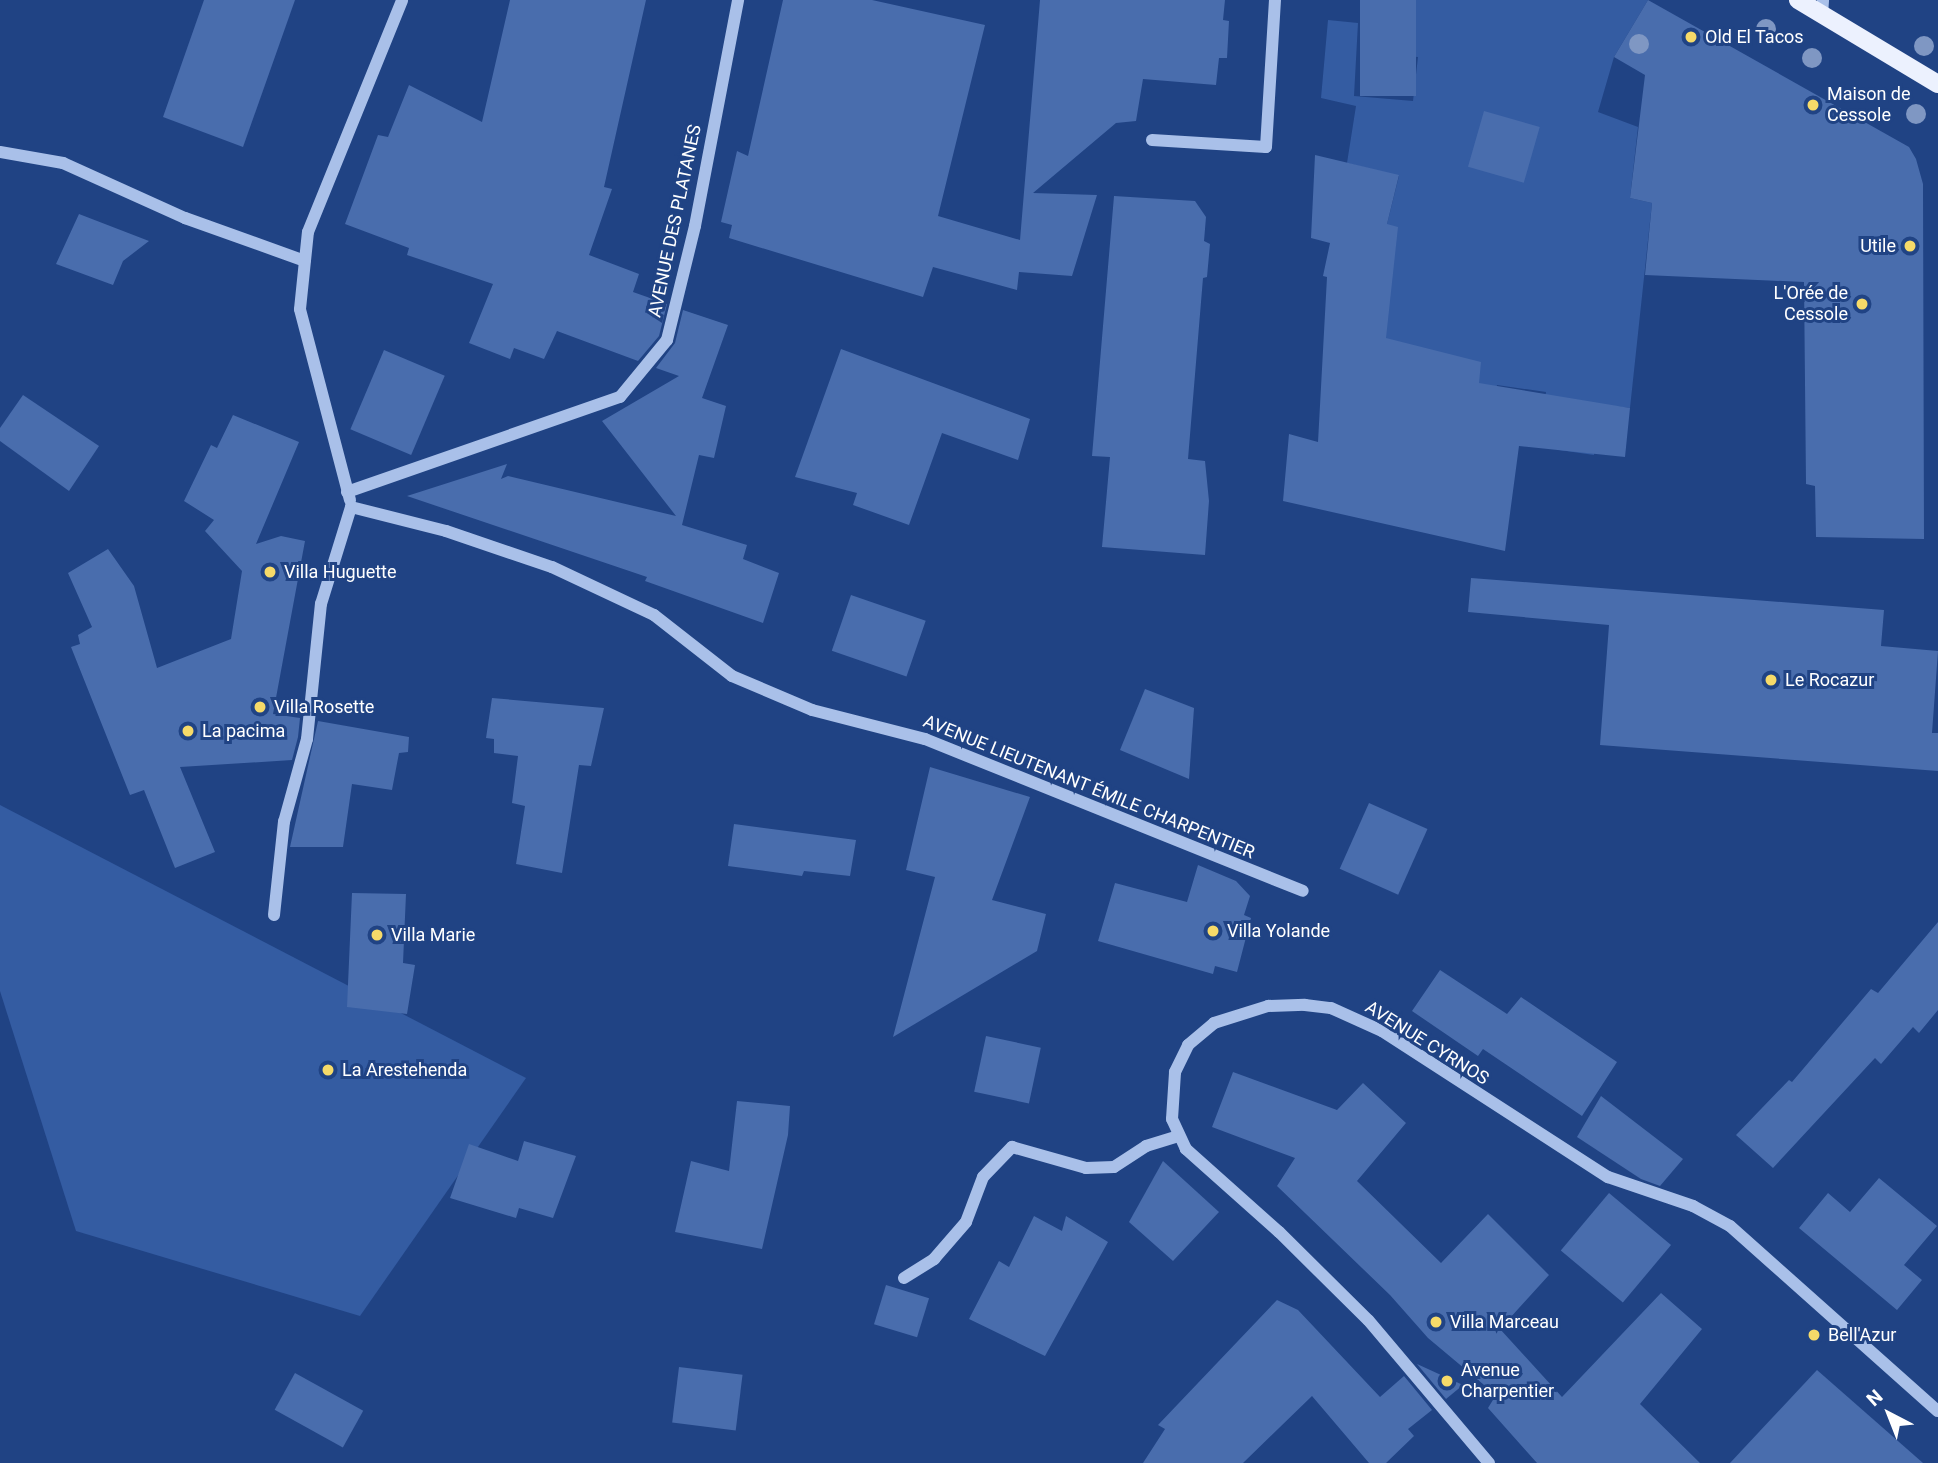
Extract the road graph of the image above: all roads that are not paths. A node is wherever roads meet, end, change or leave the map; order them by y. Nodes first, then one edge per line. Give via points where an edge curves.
1 (402, 0) edge
2 (738, 0) edge
3 (1275, 0) edge
4 (1798, 0) edge
5 (1822, 7) edge
6 (1938, 84) edge
7 (1152, 140) dead end
8 (0, 152) edge
9 (305, 261) junction
10 (347, 492) junction
11 (351, 508) junction
12 (1303, 891) dead end
13 (274, 915) dead end
14 (1178, 1136) junction
15 (904, 1278) dead end
16 (1938, 1411) edge
17 (1489, 1463) edge

1 - 9 street via 308,232
2 - 10 street, AVENUE DES PLATANES via 695,226 667,340 620,397
3 - 7 street via 1266,146
4 - 5 main road
5 - 6 main road
8 - 9 street via 63,163 185,218
9 - 10 street via 300,309
10 - 11 street
11 - 12 street, AVENUE LIEUTENANT ÉMILE CHARPENTIER via 446,531 552,567 654,615 732,676 812,710 925,739
11 - 13 street via 321,604 307,739 284,822
14 - 15 street via 1146,1146 1114,1167 1086,1168 1012,1147 983,1177 966,1222 934,1259
14 - 16 street, AVENUE CYRNOS via 1170,1104 1175,1072 1200,1032 1268,1006 1331,1008 1382,1031 1608,1177 1693,1206 1730,1226
14 - 17 street, AVENUE CYRNOS via 1196,1160 1279,1232 1368,1320

